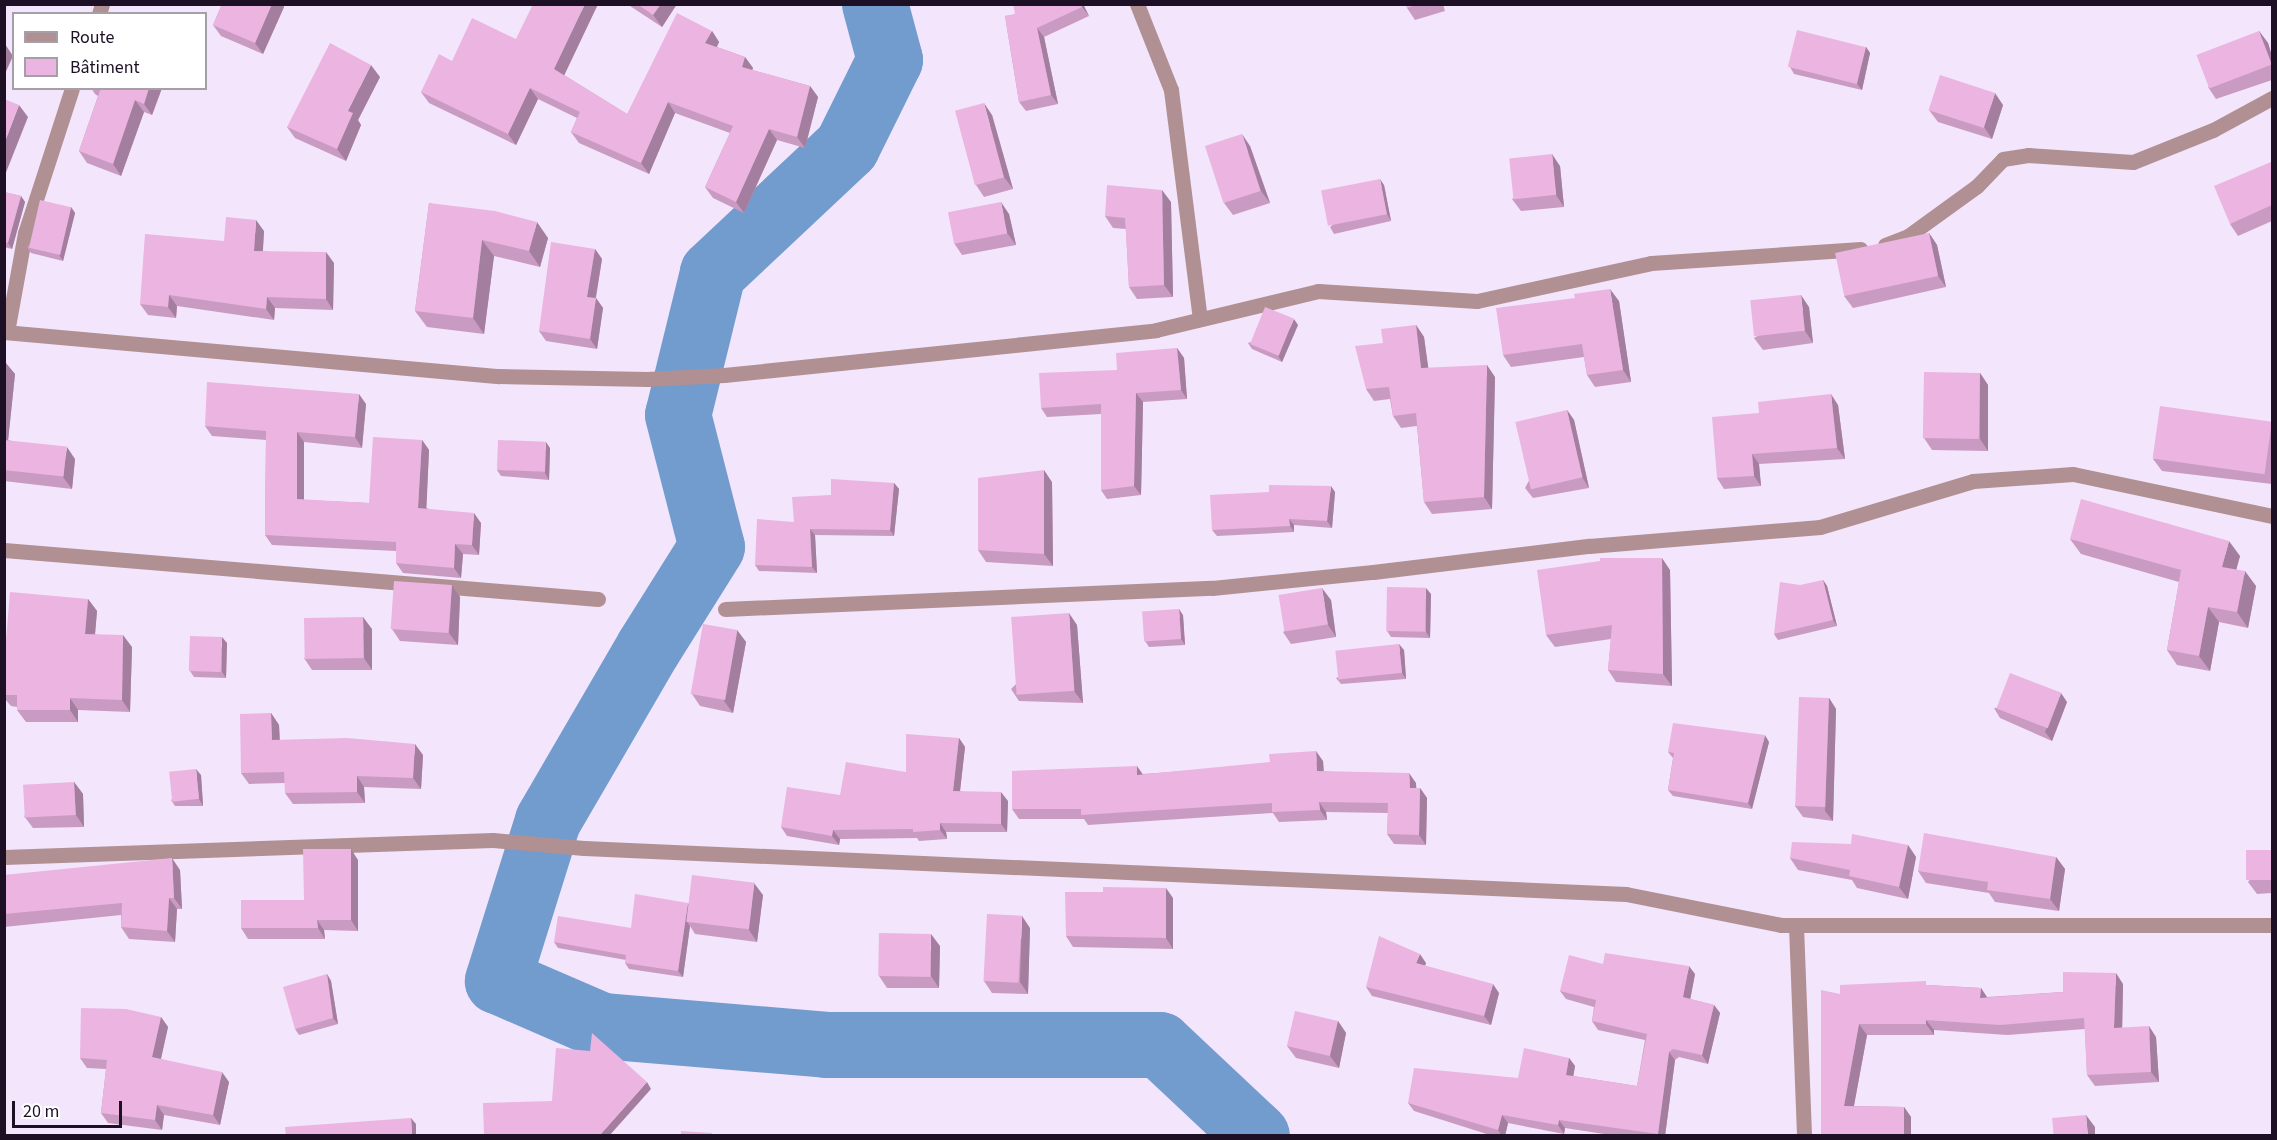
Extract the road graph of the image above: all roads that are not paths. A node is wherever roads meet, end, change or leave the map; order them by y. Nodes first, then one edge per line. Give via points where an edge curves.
1 (1137, 4) edge
2 (71, 90) edge
3 (2272, 98) edge
4 (1200, 319) junction
5 (6, 332) edge
6 (2272, 516) edge
7 (4, 550) edge
8 (598, 598) dead end
9 (725, 609) dead end
10 (4, 858) edge
11 (2272, 925) edge
12 (1796, 926) junction
13 (1804, 1136) edge

1 - 4 street via 1171,90
2 - 5 street via 25,233
3 - 4 street via 2213,130 2133,162 2028,155 2003,159 1977,186 1908,236 1878,247 1651,263 1477,301 1318,291
4 - 5 street via 1145,332 724,375 647,379 499,376
6 - 9 street via 2073,474 1973,481 1820,527 1589,546 1373,572 1212,588
7 - 8 street
10 - 12 street via 493,840 584,848 1626,894
11 - 12 street
12 - 13 street

